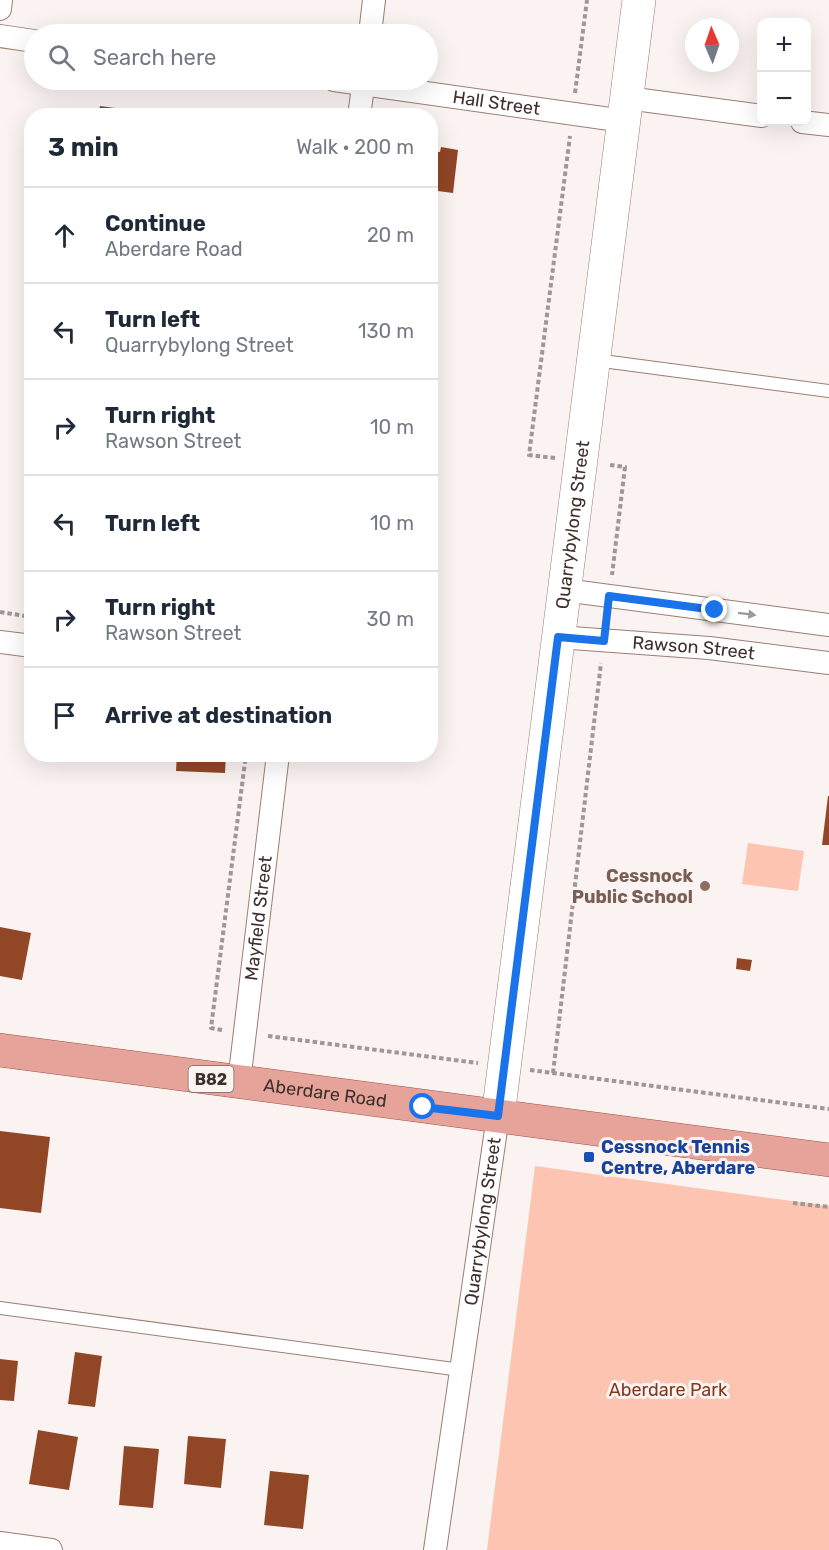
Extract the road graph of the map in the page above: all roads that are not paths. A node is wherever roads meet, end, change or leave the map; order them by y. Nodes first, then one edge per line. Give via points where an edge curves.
1 (1, 0) edge
2 (374, 0) edge
3 (639, 0) edge
4 (0, 9) edge
5 (371, 24) edge
6 (0, 36) edge
7 (24, 40) edge
8 (438, 89) edge
9 (363, 90) edge
10 (360, 108) edge
11 (625, 109) junction
12 (757, 116) edge
13 (811, 123) edge
14 (829, 125) edge
15 (594, 359) junction
16 (829, 391) edge
17 (564, 590) junction
18 (829, 625) edge
19 (558, 637) junction
20 (0, 642) edge
21 (24, 645) edge
22 (829, 663) edge
23 (277, 762) edge
24 (0, 1050) edge
25 (239, 1082) junction
26 (498, 1116) junction
27 (829, 1160) edge
28 (0, 1308) edge
29 (461, 1370) junction
30 (0, 1543) edge
31 (51, 1550) edge
32 (435, 1550) edge

1 - 4 street
2 - 5 street
3 - 11 street, Quarrybylong Street
6 - 7 street
8 - 11 street, Hall Street
9 - 10 street
11 - 12 street, Hall Street
11 - 15 street, Quarrybylong Street
13 - 14 street
15 - 16 lane
15 - 17 street, Quarrybylong Street
17 -> 18 street, Rawson Street
17 - 19 street, Quarrybylong Street
19 - 22 street, Rawson Street via 709,648
19 - 26 street, Quarrybylong Street
20 - 21 street
23 - 25 street, Mayfield Street
24 - 25 main road, Aberdare Road / B82
25 - 26 main road, Aberdare Road / B82
26 - 27 main road, Aberdare Road / B82
26 - 29 street, Quarrybylong Street
28 - 29 lane
29 - 32 street, Quarrybylong Street
30 - 31 street

